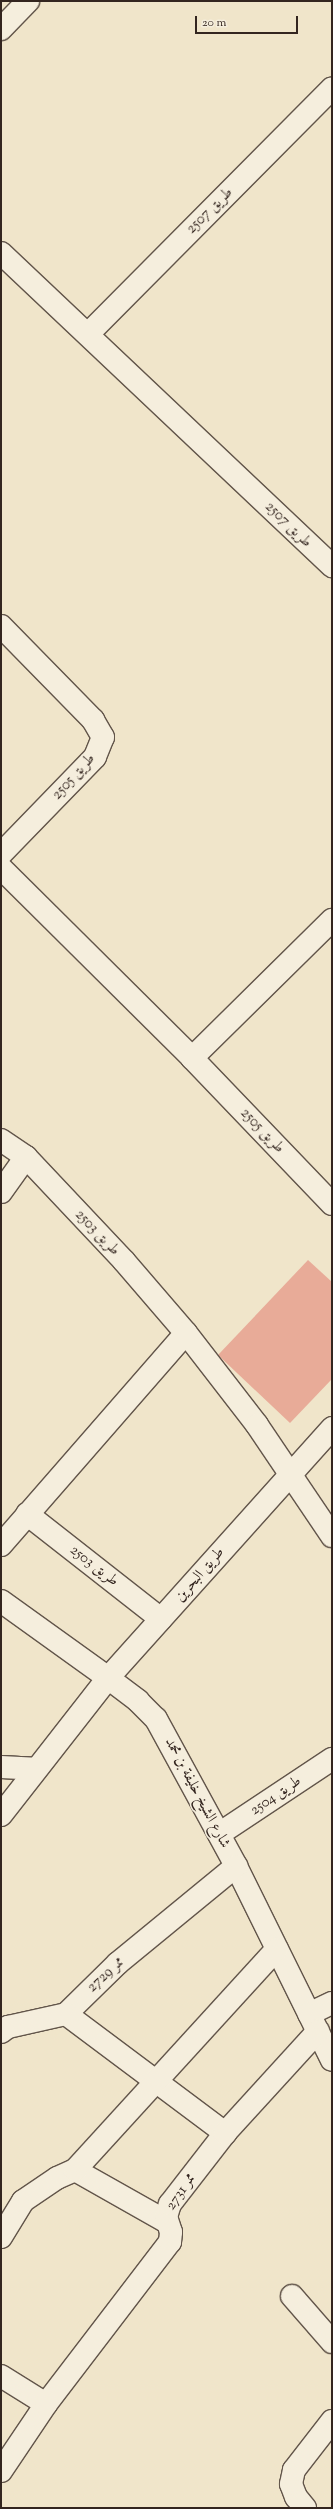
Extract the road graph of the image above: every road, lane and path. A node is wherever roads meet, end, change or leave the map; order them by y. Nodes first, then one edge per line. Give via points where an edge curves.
1 (28, 1) edge
2 (1, 29) edge
3 (332, 88) edge
4 (1, 253) edge
5 (88, 334) junction
6 (332, 566) edge
7 (1, 626) edge
8 (1, 854) edge
9 (1, 868) edge
10 (332, 920) edge
11 (192, 1058) junction
12 (1, 1140) edge
13 (26, 1157) junction
14 (1, 1192) edge
15 (332, 1204) edge
16 (186, 1334) junction
17 (332, 1428) edge
18 (290, 1472) junction
19 (27, 1514) junction
20 (332, 1536) edge
21 (1, 1545) edge
22 (1, 1601) edge
23 (161, 1619) junction
24 (108, 1678) junction
25 (332, 1759) edge
26 (1, 1767) edge
27 (35, 1769) junction
28 (1, 1815) edge
29 (219, 1834) junction
30 (236, 1866) junction
31 (277, 1950) junction
32 (332, 2003) edge
33 (66, 2014) junction
34 (314, 2022) junction
35 (1, 2032) edge
36 (332, 2060) edge
37 (157, 2084) junction
38 (224, 2133) junction
39 (75, 2170) junction
40 (167, 2222) junction
41 (1, 2237) edge
42 (292, 2296) dead end
43 (332, 2342) edge
44 (1, 2376) edge
45 (46, 2404) junction
46 (332, 2421) edge
47 (1, 2471) edge
48 (296, 2504) edge

1 - 2 street
3 - 5 street, طريق 2507
4 - 5 street, طريق 2507
5 - 6 street, طريق 2507
7 - 8 street, طريق 2505 via 94,720 103,738 95,757
9 - 11 street, طريق 2505
10 - 11 street
11 - 15 street, طريق 2505
12 - 13 street, طريق 2503
13 - 14 street
13 - 16 street, طريق 2503 via 124,1261
16 - 18 street, طريق 2503
16 - 19 street
17 - 18 street
18 - 20 street, طريق 2503
18 - 23 street, طريق البحرين
19 - 21 street
19 - 23 street, طريق 2503
22 - 24 street
23 - 24 street, طريق البحرين
24 - 27 street
24 - 29 street, شارع الشيخ خليفة بن محمد via 138,1701 156,1720
25 - 29 street, طريق 2504
26 - 27 street
27 - 28 street
29 - 30 street, شارع الشيخ خليفة بن محمد
30 - 31 street, شارع الشيخ خليفة بن محمد
30 - 33 street, ممر 2729 via 118,1963
31 - 34 street, شارع الشيخ خليفة بن محمد
31 - 37 street
32 - 34 street
33 - 35 street via 8,2027
33 - 37 street
34 - 36 street, شارع الشيخ خليفة بن محمد
34 - 38 street, ممر 2731
37 - 38 street
37 - 39 street
38 - 40 street, ممر 2731 via 170,2204 166,2213
39 - 40 street
39 - 41 street via 57,2178 23,2201
40 - 45 street, ممر 2731 via 170,2242
42 - 43 street
44 - 45 street
45 - 47 street, ممر 2731
46 - 48 street via 294,2470 291,2484

